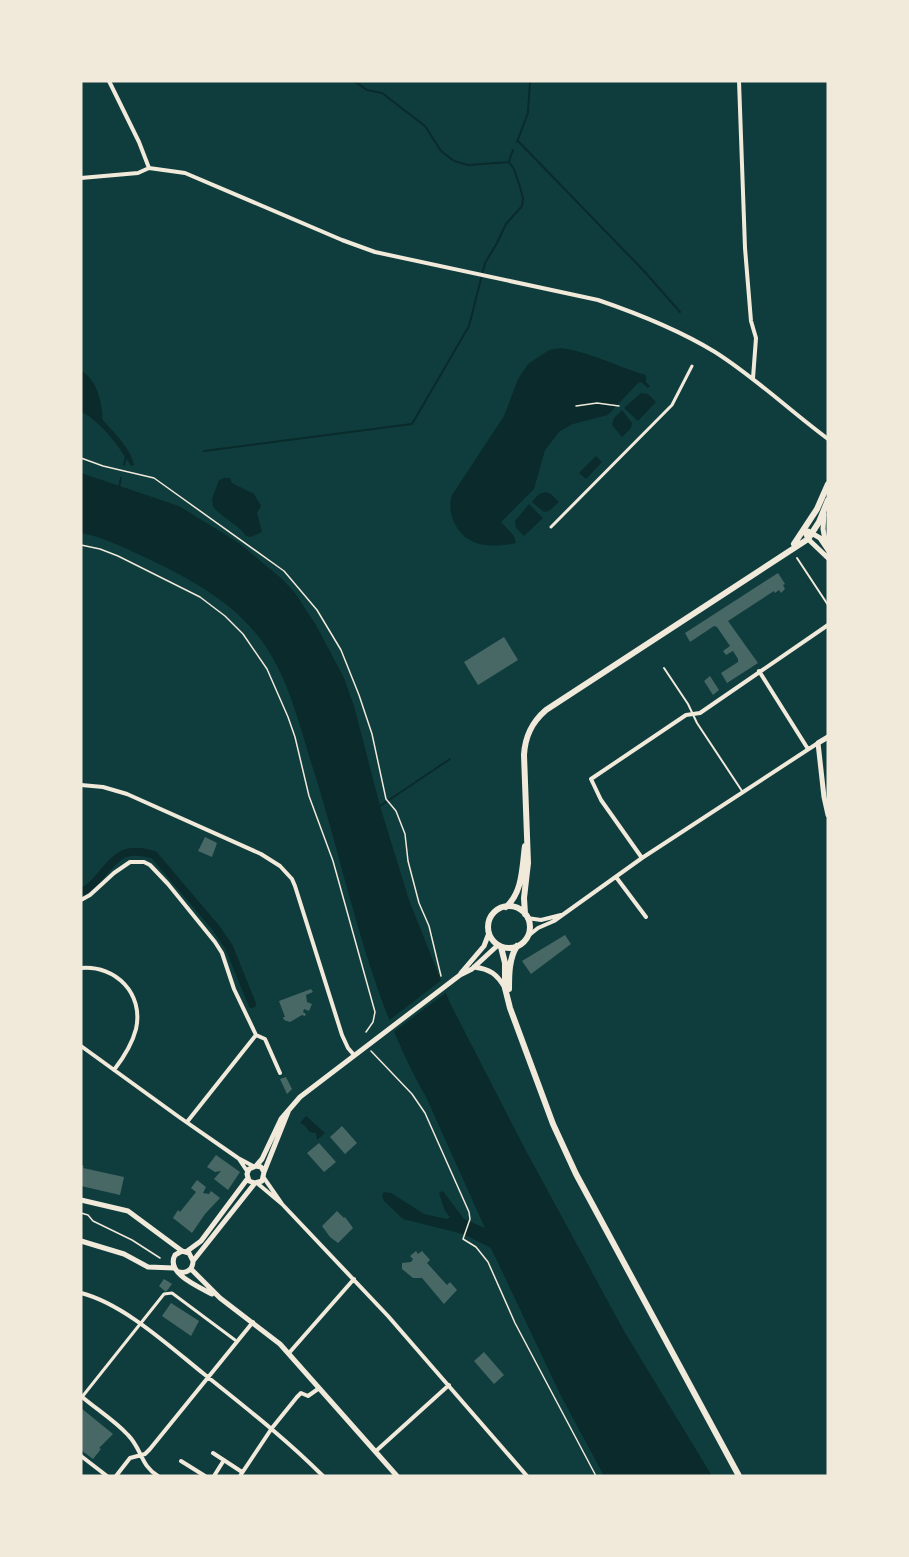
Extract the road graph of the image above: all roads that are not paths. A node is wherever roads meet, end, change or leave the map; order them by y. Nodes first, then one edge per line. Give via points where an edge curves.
1 (109, 81) edge
2 (739, 81) edge
3 (149, 168) junction
4 (81, 178) edge
5 (692, 366) dead end
6 (753, 378) junction
7 (828, 439) edge
8 (828, 484) edge
9 (828, 500) edge
10 (825, 507) junction
11 (551, 527) dead end
12 (804, 530) junction
13 (810, 536) junction
14 (792, 547) junction
15 (827, 548) edge
16 (797, 558) dead end
17 (828, 558) edge
18 (828, 605) edge
19 (828, 625) edge
20 (664, 668) dead end
21 (759, 671) junction
22 (693, 714) junction
23 (828, 737) edge
24 (818, 743) junction
25 (808, 749) junction
26 (81, 785) edge
27 (742, 791) junction
28 (828, 815) edge
29 (526, 837) junction
30 (642, 858) junction
31 (616, 876) junction
32 (81, 900) edge
33 (506, 907) junction
34 (561, 915) junction
35 (526, 916) junction
36 (646, 917) dead end
37 (489, 933) junction
38 (528, 936) junction
39 (499, 946) junction
40 (517, 946) junction
41 (474, 967) junction
42 (81, 968) edge
43 (466, 970) junction
44 (505, 987) junction
45 (508, 998) junction
46 (256, 1035) junction
47 (81, 1046) edge
48 (354, 1055) junction
49 (114, 1070) junction
50 (280, 1073) dead end
51 (289, 1110) junction
52 (187, 1122) junction
53 (238, 1158) junction
54 (255, 1166) junction
55 (247, 1171) junction
56 (264, 1175) junction
57 (248, 1178) junction
58 (256, 1183) junction
59 (81, 1200) edge
60 (282, 1204) junction
61 (81, 1241) edge
62 (184, 1252) junction
63 (193, 1261) junction
64 (191, 1269) junction
65 (176, 1270) junction
66 (354, 1279) junction
67 (81, 1293) edge
68 (220, 1298) junction
69 (253, 1322) junction
70 (139, 1324) junction
71 (236, 1341) junction
72 (289, 1353) junction
73 (209, 1378) junction
74 (449, 1385) junction
75 (318, 1389) junction
76 (82, 1396) edge
77 (272, 1428) junction
78 (376, 1451) junction
79 (213, 1453) dead end
80 (140, 1455) junction
81 (81, 1456) edge
82 (224, 1460) junction
83 (181, 1461) dead end
84 (241, 1474) edge
85 (107, 1476) edge
86 (116, 1476) edge
87 (158, 1476) edge
88 (205, 1476) edge
89 (214, 1476) edge
90 (323, 1476) edge
91 (397, 1476) edge
92 (527, 1476) edge
93 (739, 1476) edge

1 - 3 street
2 - 6 street via 743,226 751,321 756,338
3 - 4 street via 138,173
3 - 6 street via 184,172 375,252 598,300 628,310 709,348
5 - 11 street via 672,405
6 - 7 street
8 - 12 main road
9 - 10 main road
10 - 13 main road
10 - 15 street via 823,529
12 - 13 street
12 - 14 main road
13 - 14 main road
13 - 15 street
13 - 17 street
14 - 29 main road via 540,715 528,732 525,746
16 - 18 lane
19 - 21 street
20 - 22 lane
21 - 22 street
21 - 25 street
22 - 27 lane
22 - 30 street via 591,779
23 - 24 street
24 - 25 street
24 - 28 street
25 - 27 street
26 - 48 street via 126,794 280,866 295,886 342,1035
27 - 30 street
29 - 33 main road via 519,887
29 - 35 main road
30 - 31 street
31 - 34 street
31 - 36 street
32 - 46 street via 130,862 150,865 181,898 222,953
33 - 35 main road via 518,909
33 - 37 main road via 492,915
34 - 35 street via 541,920
34 - 38 street
35 - 38 main road
37 - 39 main road
37 - 43 street
38 - 40 main road
39 - 40 main road
39 - 41 street
39 - 44 main road via 505,963
40 - 45 main road via 510,968
41 - 43 street
41 - 44 street via 492,971
42 - 49 street via 102,969 117,976 135,1001 136,1031
43 - 48 street
44 - 45 main road
45 - 93 main road via 562,1146
46 - 50 street via 265,1039
46 - 52 street
47 - 49 street
48 - 51 street
49 - 52 street
51 - 54 street
51 - 56 street
52 - 53 street
53 - 54 street
53 - 55 street
54 - 55 street
54 - 56 street via 261,1167
55 - 57 street
56 - 58 street
56 - 60 street
57 - 58 street
57 - 62 street via 201,1241
58 - 60 street
58 - 63 street
59 - 62 street via 128,1211
60 - 66 street
61 - 65 street via 124,1254 148,1267
62 - 63 street
62 - 65 street via 172,1258
63 - 64 street
64 - 65 street
64 - 68 street
65 - 68 street
66 - 72 street
66 - 74 street
67 - 70 street via 114,1307
68 - 69 street
69 - 71 street
69 - 72 street
70 - 71 street via 164,1294 172,1293
70 - 73 street
70 - 76 street
71 - 73 street
72 - 75 street
73 - 77 street
73 - 80 street via 150,1449
74 - 78 street
74 - 92 street
75 - 77 street via 308,1396 301,1393
75 - 78 street
76 - 80 street via 128,1435
77 - 84 street
77 - 90 street
78 - 91 street
79 - 82 street
80 - 86 street via 130,1458
80 - 87 street via 147,1468
81 - 85 street
82 - 84 street
82 - 89 street
83 - 88 street

